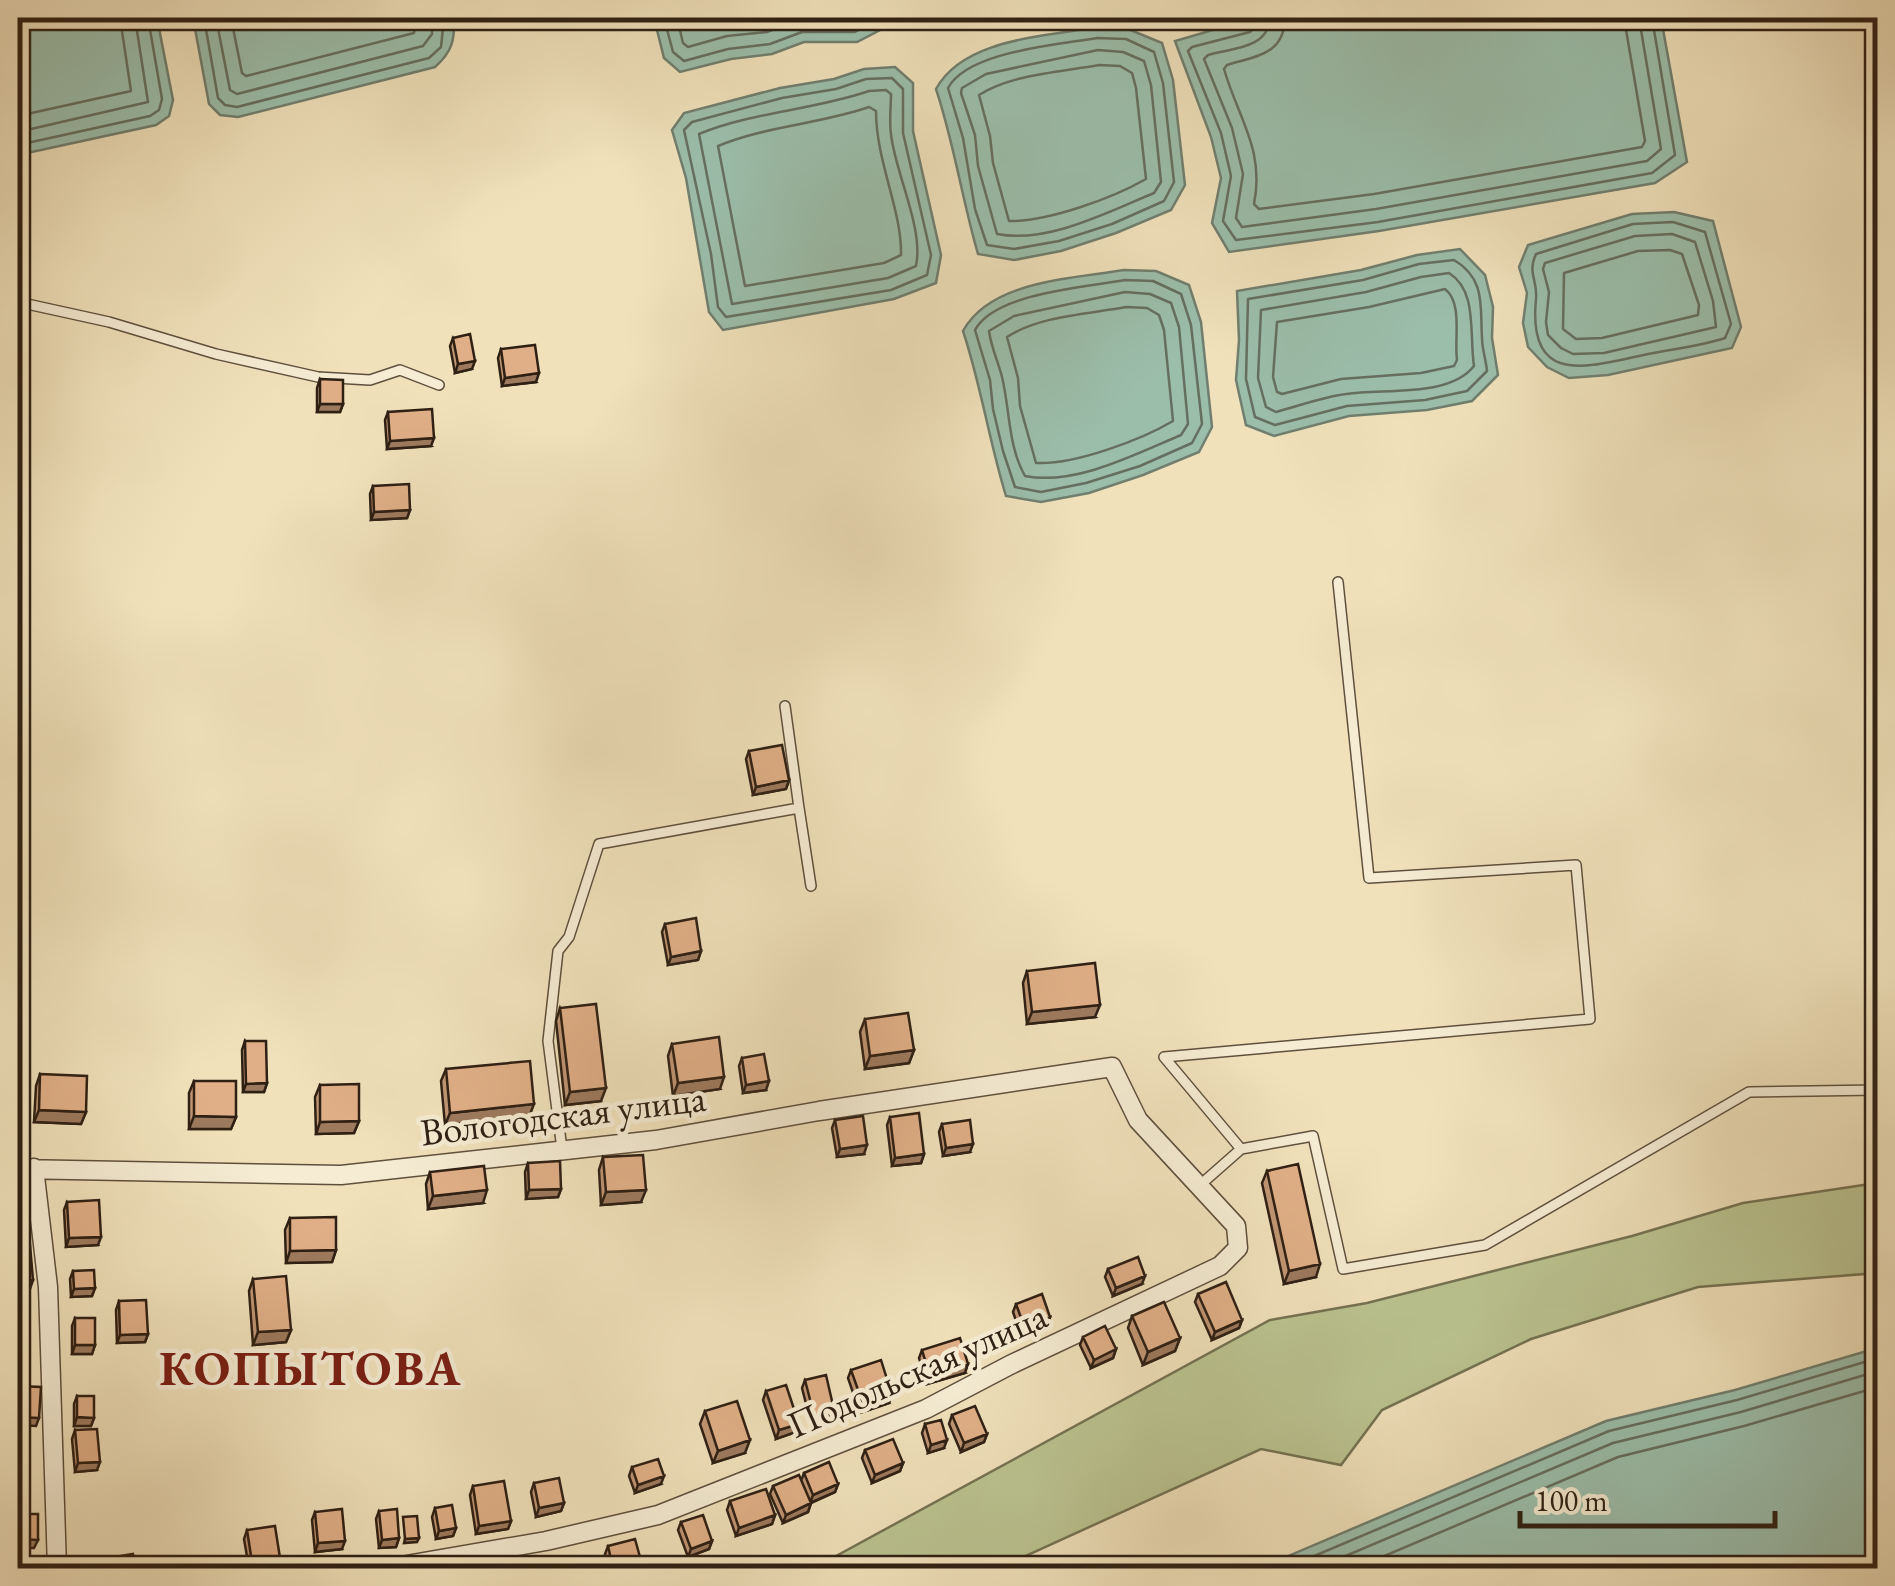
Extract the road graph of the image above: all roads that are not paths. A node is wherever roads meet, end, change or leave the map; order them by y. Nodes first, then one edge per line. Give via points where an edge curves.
1 (18, 302) edge
2 (438, 385) dead end
3 (1338, 582) dead end
4 (785, 706) dead end
5 (799, 808) junction
6 (811, 886) dead end
7 (1112, 1067) joint
8 (1878, 1090) edge
9 (1241, 1149) junction
10 (562, 1150) junction
11 (26, 1168) edge
12 (1199, 1186) junction
13 (57, 1568) edge
14 (389, 1568) edge

1 - 2 lane via 318,378 370,380 400,370
3 - 9 lane via 1370,878 1576,865 1590,1019 1164,1057
4 - 5 lane
5 - 6 lane
5 - 10 lane via 598,844 569,937 558,951 548,1041
7 - 10 street, Вологодская улица
7 - 12 street, Подольская улица via 1138,1120
8 - 9 lane via 1749,1092 1485,1245 1343,1268 1313,1136
9 - 12 lane
10 - 11 street, Вологодская улица via 341,1176
11 - 13 street via 48,1286
12 - 14 street, Подольская улица via 1236,1226 1238,1248 1220,1266 926,1409 658,1515

